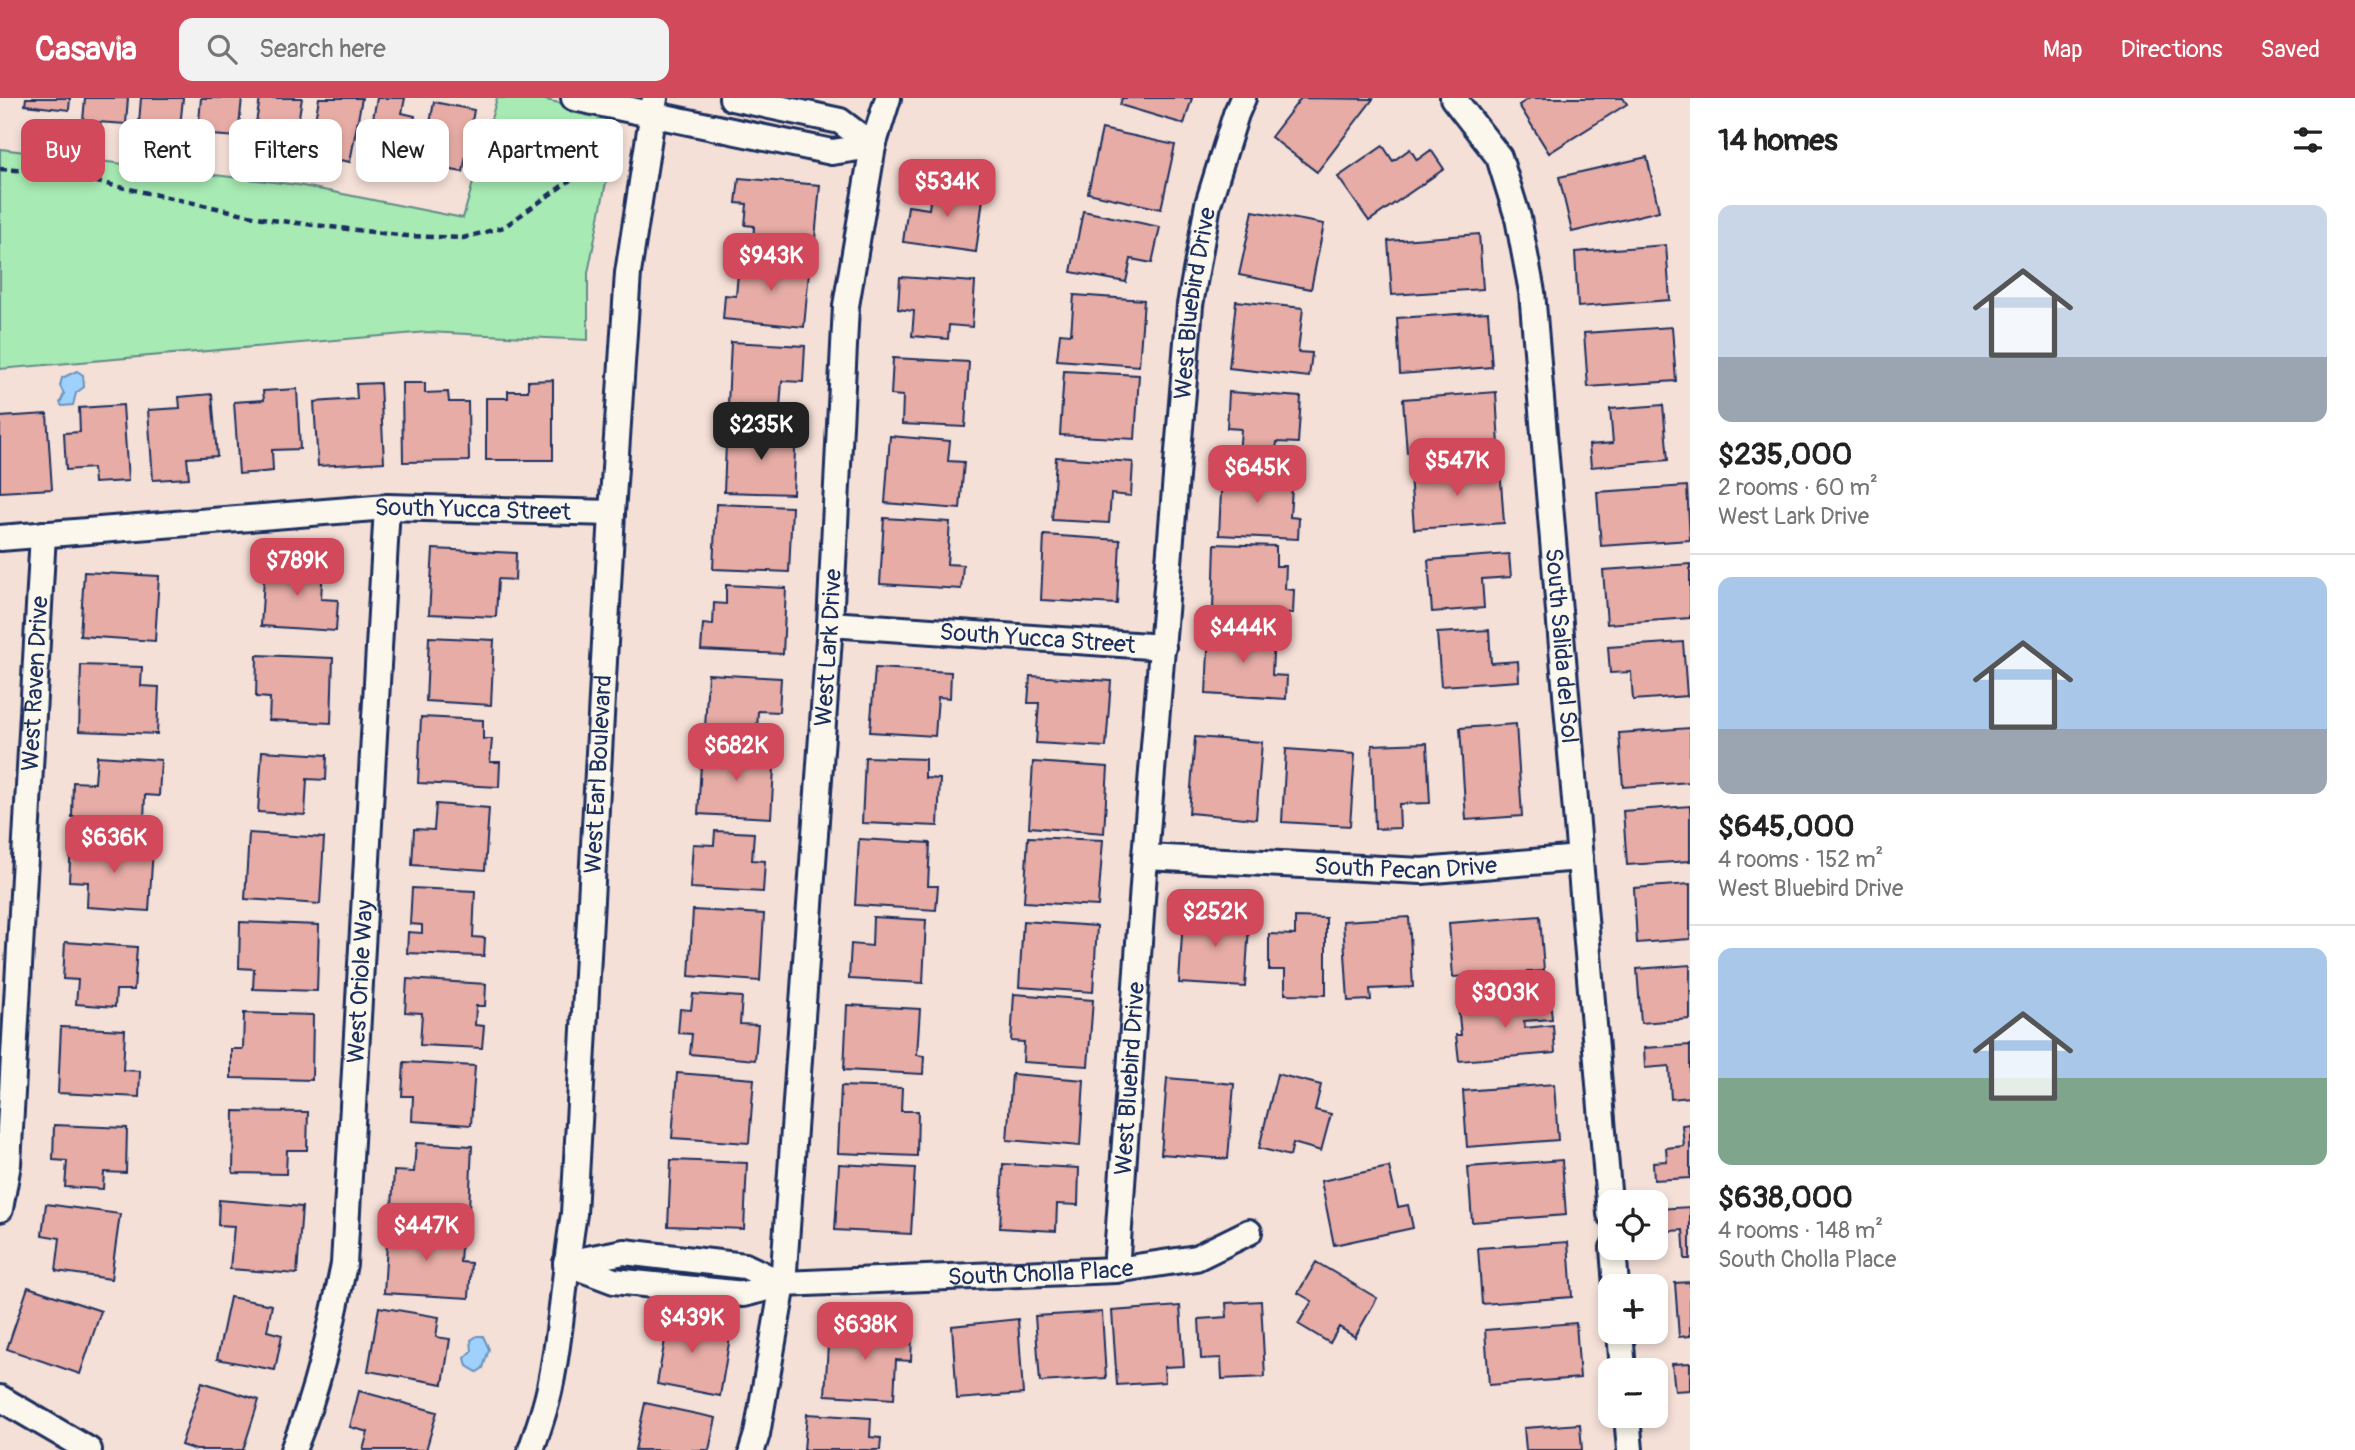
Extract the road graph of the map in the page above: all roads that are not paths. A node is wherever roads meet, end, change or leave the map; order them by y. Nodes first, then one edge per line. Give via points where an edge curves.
1 (574, 98) edge
2 (733, 98) edge
3 (888, 98) edge
4 (1243, 98) edge
5 (1453, 98) edge
6 (654, 106) edge
7 (873, 146) junction
8 (387, 507) junction
9 (612, 513) junction
10 (43, 534) junction
11 (0, 538) edge
12 (830, 624) junction
13 (1163, 647) junction
14 (1145, 857) junction
15 (1580, 858) junction
16 (1608, 1190) edge
17 (0, 1209) edge
18 (1250, 1232) dead end
19 (566, 1263) junction
20 (1116, 1270) junction
21 (783, 1284) junction
22 (0, 1398) edge
23 (1628, 1428) edge
24 (89, 1450) edge
25 (293, 1450) edge
26 (531, 1450) edge
27 (752, 1450) edge
28 (1630, 1450) edge

1 - 6 street
2 - 7 street via 840,121
3 - 7 street, West Lark Drive
4 - 13 street, West Bluebird Drive via 1208,204 1190,305
5 - 15 street, South Salida del Sol via 1499,157 1518,218 1532,292
6 - 7 street via 832,152
6 - 9 street, West Earl Boulevard via 628,273
7 - 12 street, West Lark Drive via 846,306
8 - 9 street, South Yucca Street
8 - 10 street, South Yucca Street
8 - 25 street, West Oriole Way via 344,1264 310,1410
9 - 19 street, West Earl Boulevard via 574,1200
10 - 11 street, South Yucca Street
10 - 17 street, West Raven Drive via 8,1164
12 - 13 street, South Yucca Street
12 - 21 street, West Lark Drive
13 - 14 street, West Bluebird Drive
14 - 15 street, South Pecan Drive via 1422,871
14 - 20 street, West Bluebird Drive
15 - 16 street, South Salida del Sol
18 - 20 street, South Cholla Place via 1196,1258
19 - 21 street, South Cholla Place via 624,1252 745,1266
19 - 26 street, West Earl Boulevard via 550,1389
20 - 21 street, South Cholla Place
21 - 27 street, West Lark Drive
22 - 24 street
23 - 28 street

